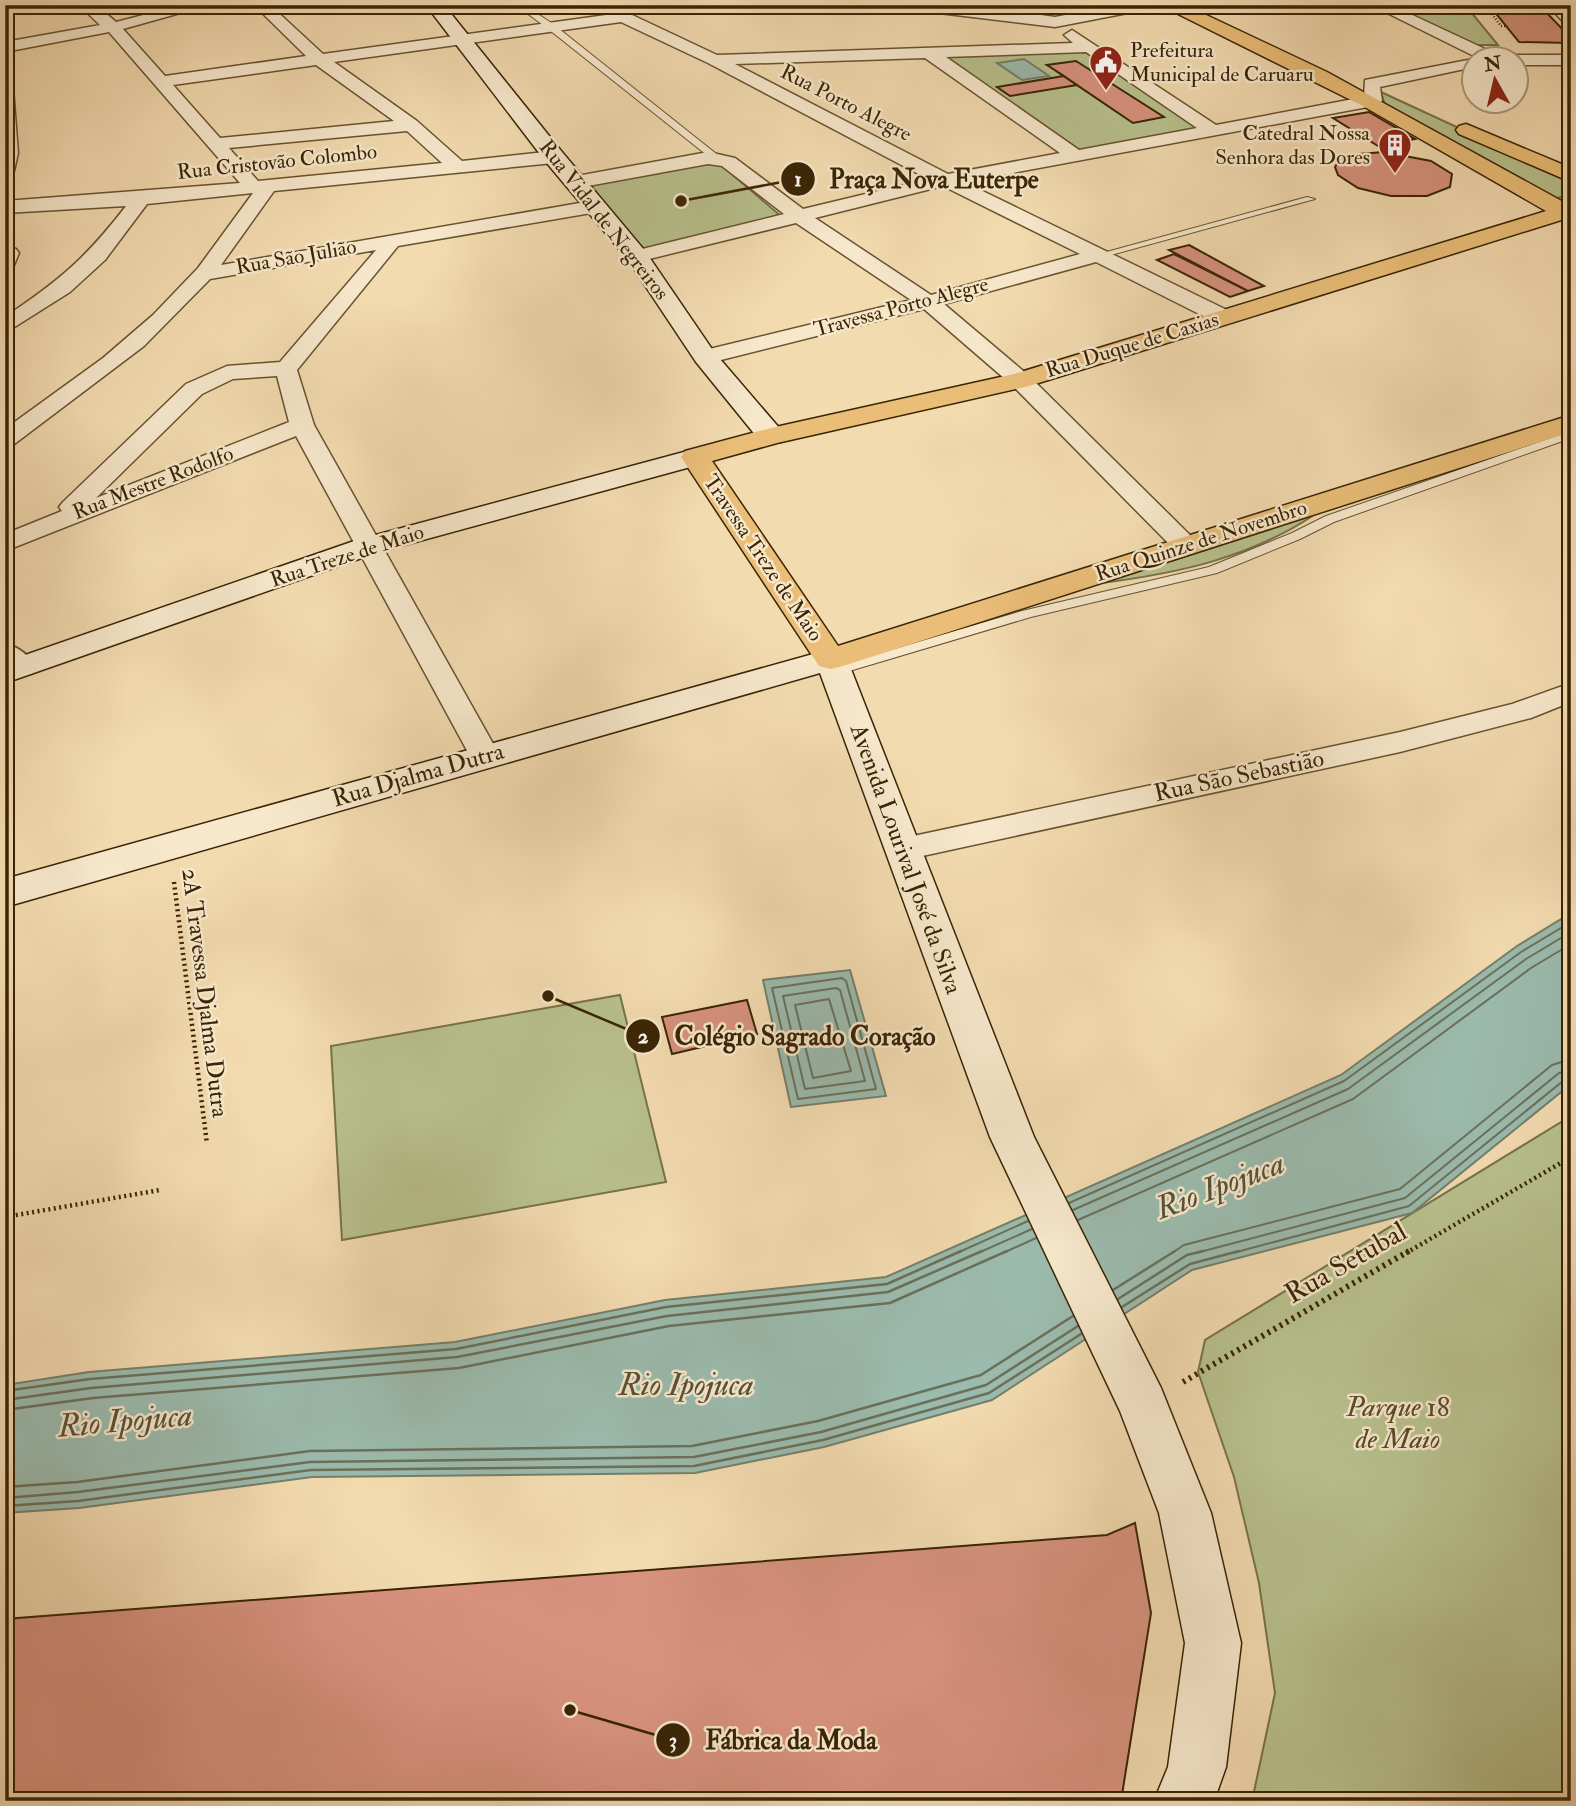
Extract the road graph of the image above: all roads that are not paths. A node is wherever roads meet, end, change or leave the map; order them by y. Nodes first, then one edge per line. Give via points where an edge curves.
1 (86, 5) edge
2 (202, 5) edge
3 (261, 5) edge
4 (435, 5) edge
5 (519, 5) edge
6 (598, 5) edge
7 (915, 5) edge
8 (1143, 5) edge
9 (1169, 5) edge
10 (1194, 5) edge
11 (1380, 5) edge
12 (1555, 5) edge
13 (960, 7) edge
14 (1422, 9) dead end
15 (623, 17) junction
16 (1571, 21) edge
17 (1055, 22) junction
18 (550, 26) junction
19 (113, 27) junction
20 (461, 38) junction
21 (1464, 46) edge
22 (5, 47) edge
23 (1089, 47) junction
24 (1059, 48) junction
25 (928, 51) junction
26 (319, 59) junction
27 (1530, 59) edge
28 (714, 60) junction
29 (1571, 60) edge
30 (1460, 66) edge
31 (162, 81) junction
32 (5, 88) edge
33 (1372, 92) junction
34 (411, 125) junction
35 (1215, 132) junction
36 (213, 144) junction
37 (1074, 155) junction
38 (554, 157) junction
39 (716, 158) junction
40 (458, 167) junction
41 (5, 171) edge
42 (1571, 176) edge
43 (945, 180) junction
44 (577, 182) junction
45 (261, 187) junction
46 (1310, 198) dead end
47 (141, 199) junction
48 (597, 206) junction
49 (5, 207) edge
50 (1568, 212) edge
51 (799, 216) junction
52 (387, 243) junction
53 (5, 252) edge
54 (637, 256) junction
55 (1097, 256) junction
56 (5, 266) edge
57 (204, 274) junction
58 (928, 302) junction
59 (1223, 317) junction
60 (5, 327) edge
61 (705, 357) junction
62 (286, 369) junction
63 (1020, 380) junction
64 (1571, 423) edge
65 (302, 425) junction
66 (1571, 434) edge
67 (771, 436) junction
68 (5, 440) edge
69 (695, 457) junction
70 (61, 518) junction
71 (5, 542) edge
72 (368, 546) junction
73 (1186, 546) junction
74 (11, 664) edge
75 (833, 665) junction
76 (1571, 692) edge
77 (485, 756) junction
78 (904, 849) junction
79 (5, 893) edge
80 (1184, 1801) edge

1 - 19 street
2 - 19 street
3 - 26 street
4 - 20 street, Rua Vidal de Negreiros
5 - 18 lane
6 - 15 street, Rua Porto Alegre
7 - 13 street
8 - 17 street
9 - 33 main road
10 - 33 main road
11 - 14 street
11 - 21 street
12 - 16 street
13 - 17 street
15 - 18 street
15 - 28 street, Rua Porto Alegre
17 - 23 street
17 - 24 street
18 - 20 street
18 - 39 lane
19 - 22 street
19 - 31 street
20 - 26 street
20 - 38 street, Rua Vidal de Negreiros
23 - 24 street
23 - 35 street
24 - 25 street
25 - 28 street
25 - 37 street
26 - 31 street
26 - 34 street
27 - 29 street
28 - 43 street, Rua Porto Alegre
30 - 33 street
31 - 36 street
32 - 41 street via 9,153
33 - 35 street
33 - 42 main road
33 - 50 main road
34 - 36 street
34 - 40 street
35 - 37 street
36 - 45 street
37 - 43 street
38 - 40 street, Rua Cristovão Colombo
38 - 44 street, Rua Vidal de Negreiros
39 - 44 street
39 - 51 street
40 - 45 street, Rua Cristovão Colombo
43 - 51 street
43 - 55 street, Rua Porto Alegre
44 - 48 street, Rua Vidal de Negreiros
45 - 47 street, Rua Cristovão Colombo
45 - 57 street
46 - 55 lane
47 - 49 street, Rua Cristovão Colombo
47 - 60 street via 98,256 63,288
48 - 52 street, Rua São Julião
48 - 54 street, Rua Vidal de Negreiros
50 - 59 main road, Rua Duque de Caxias
51 - 54 street
51 - 58 street
52 - 57 street, Rua São Julião
52 - 62 street via 389,248
53 - 56 street via 9,253
54 - 61 street, Rua Vidal de Negreiros
55 - 58 street, Travessa Porto Alegre
55 - 59 street, Rua Porto Alegre
57 - 68 street via 116,358
58 - 61 street, Travessa Porto Alegre
58 - 63 street
59 - 63 main road, Rua Duque de Caxias
61 - 67 street, Rua Vidal de Negreiros
62 - 65 street
62 - 70 street via 245,368 210,378
63 - 67 main road, Rua Duque de Caxias
63 - 73 street
64 - 73 main road, Rua Quinze de Novembro
65 - 70 street, Rua Mestre Rodolfo
65 - 72 street
66 - 75 lane via 1330,519 1213,570
67 - 69 main road, Rua Duque de Caxias
69 - 72 street, Rua Treze de Maio
69 - 75 main road, Travessa Treze de Maio
70 - 71 street, Rua Mestre Rodolfo
72 - 74 street, Rua Treze de Maio
72 - 77 street
73 - 75 main road, Rua Quinze de Novembro
75 - 77 street, Rua Djalma Dutra
75 - 78 street, Avenida Lourival José da Silva
76 - 78 street, Rua São Sebastião via 1521,711 1400,742
77 - 79 street, Rua Djalma Dutra
78 - 80 street, Avenida Lourival José da Silva via 1015,1144 1134,1387 1185,1513 1213,1643 1197,1767

